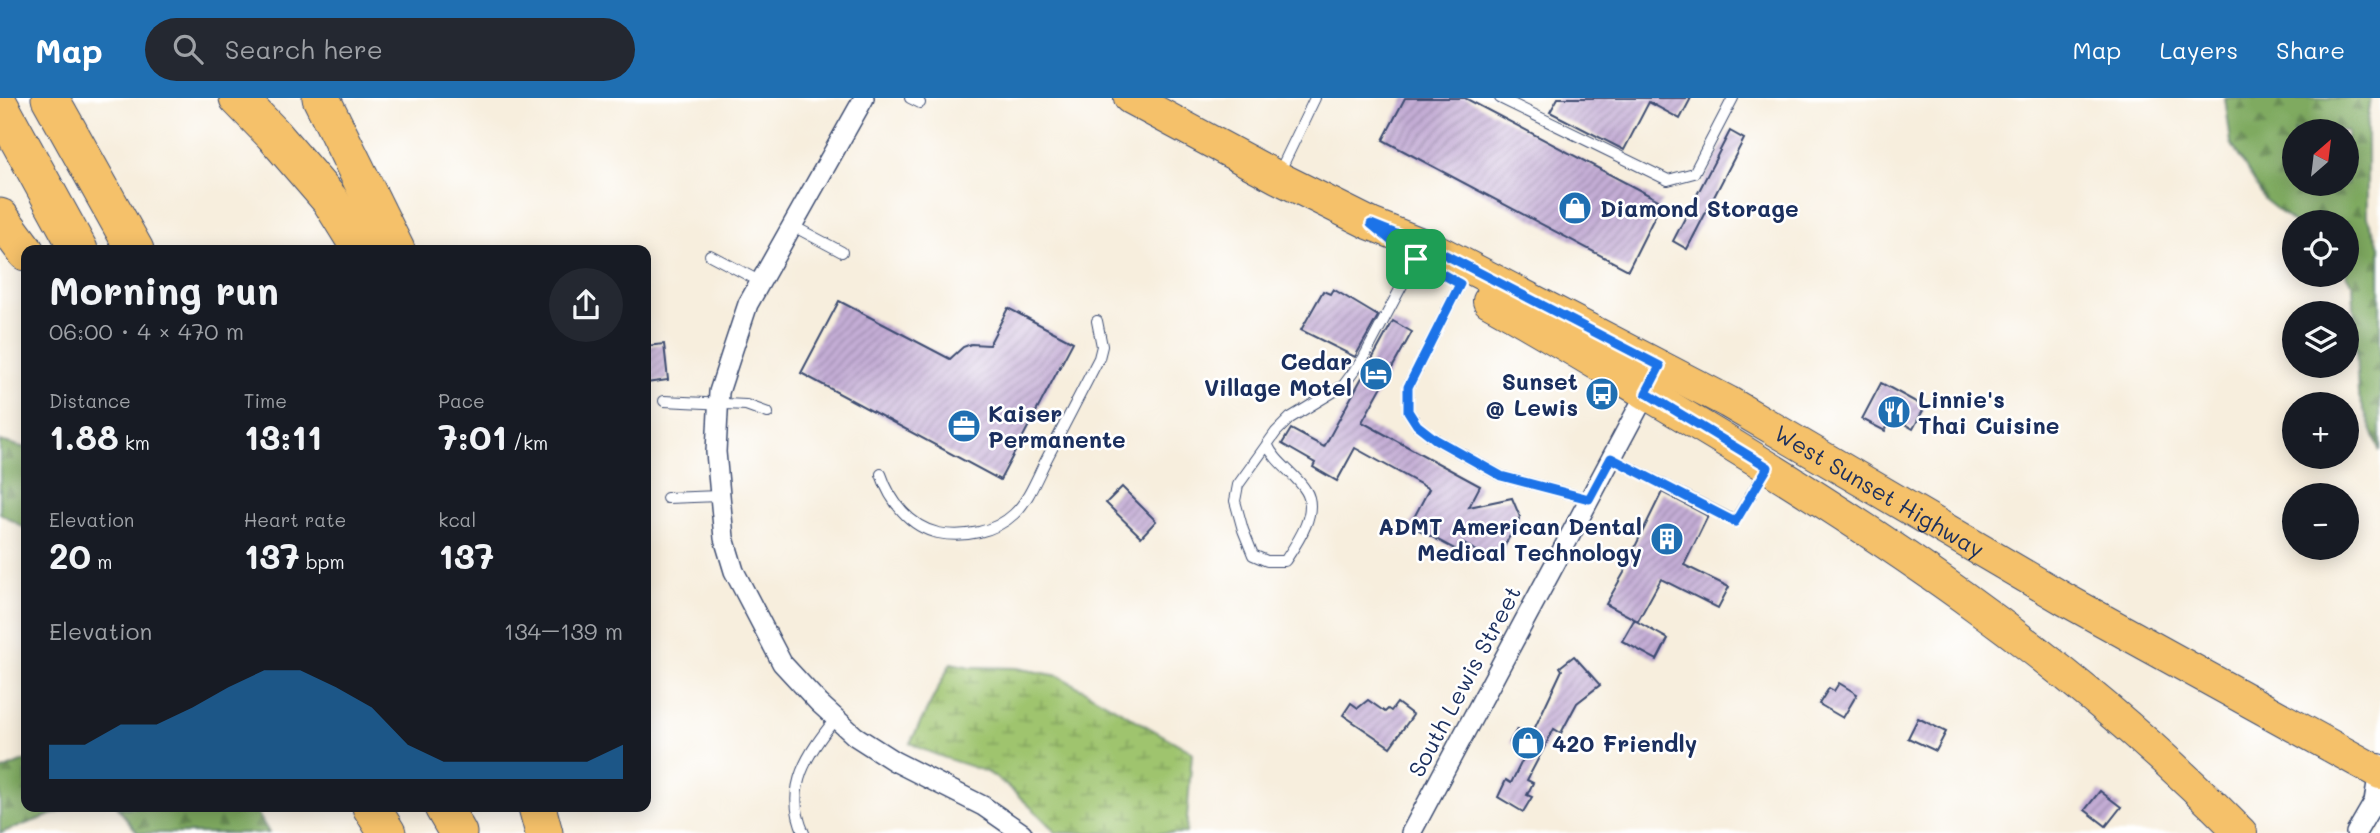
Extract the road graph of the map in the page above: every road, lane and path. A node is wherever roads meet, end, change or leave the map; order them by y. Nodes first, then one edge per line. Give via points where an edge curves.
1 (50, 98) edge
2 (238, 98) edge
3 (321, 98) edge
4 (864, 98) edge
5 (1130, 98) edge
6 (1315, 98) edge
7 (1500, 98) edge
8 (1733, 98) edge
9 (0, 106) edge
10 (1278, 177) junction
11 (0, 216) edge
12 (1371, 224) junction
13 (793, 226) junction
14 (21, 245) edge
15 (76, 245) edge
16 (132, 245) edge
17 (358, 245) edge
18 (394, 245) edge
19 (842, 252) dead end
20 (710, 255) dead end
21 (1416, 259) junction
22 (761, 282) junction
23 (1460, 284) junction
24 (1097, 321) dead end
25 (1653, 380) junction
26 (664, 401) dead end
27 (719, 403) junction
28 (768, 413) dead end
29 (1268, 444) junction
30 (1611, 458) junction
31 (1768, 467) junction
32 (881, 474) dead end
33 (719, 496) junction
34 (667, 498) dead end
35 (1589, 499) junction
36 (836, 718) junction
37 (2380, 770) edge
38 (374, 812) edge
39 (388, 812) edge
40 (446, 812) edge
41 (538, 812) edge
42 (387, 833) edge
43 (399, 833) edge
44 (458, 833) edge
45 (544, 833) edge
46 (804, 833) edge
47 (1022, 833) edge
48 (1411, 833) edge
49 (2241, 833) edge
50 (2357, 833) edge

1 - 16 highway
2 - 17 highway via 330,200
3 - 18 highway
4 - 13 street
5 - 10 main road, West Sunset Highway
6 - 10 lane
7 - 8 lane via 1668,180 1694,173
9 - 15 highway
10 - 12 main road, West Sunset Highway
11 - 14 highway
12 - 21 main road, West Sunset Highway
12 - 25 main road, West Sunset Highway via 1434,249
13 - 19 lane
13 - 22 street
20 - 22 lane
21 - 23 main road, West Sunset Highway
21 - 29 lane via 1363,359 1343,386 1290,418
22 - 27 street via 736,338
23 - 25 main road, West Sunset Highway
23 - 35 lane via 1408,387 1408,411 1435,439 1501,476
24 - 32 lane via 1102,346 1099,358 1026,499 1007,520 974,533 933,532 907,517
25 - 30 street, South Lewis Street
25 - 31 main road, West Sunset Highway
25 - 37 main road, West Sunset Highway via 1767,423 2066,600
26 - 27 lane
27 - 28 lane
27 - 33 street
29 - 29 lane via 1238,485 1236,501 1253,555 1285,561 1311,509 1306,492
30 - 31 lane via 1735,522
30 - 35 street, South Lewis Street
31 - 49 main road, West Sunset Highway via 1911,560 2045,656 2137,734
33 - 34 lane
33 - 36 street via 734,571 756,616 782,663
35 - 48 street, South Lewis Street
36 - 46 lane via 800,771 795,800
36 - 47 street via 894,761 983,806
37 - 50 street via 2374,802
38 - 42 highway
39 - 43 highway
40 - 44 highway
41 - 45 highway

